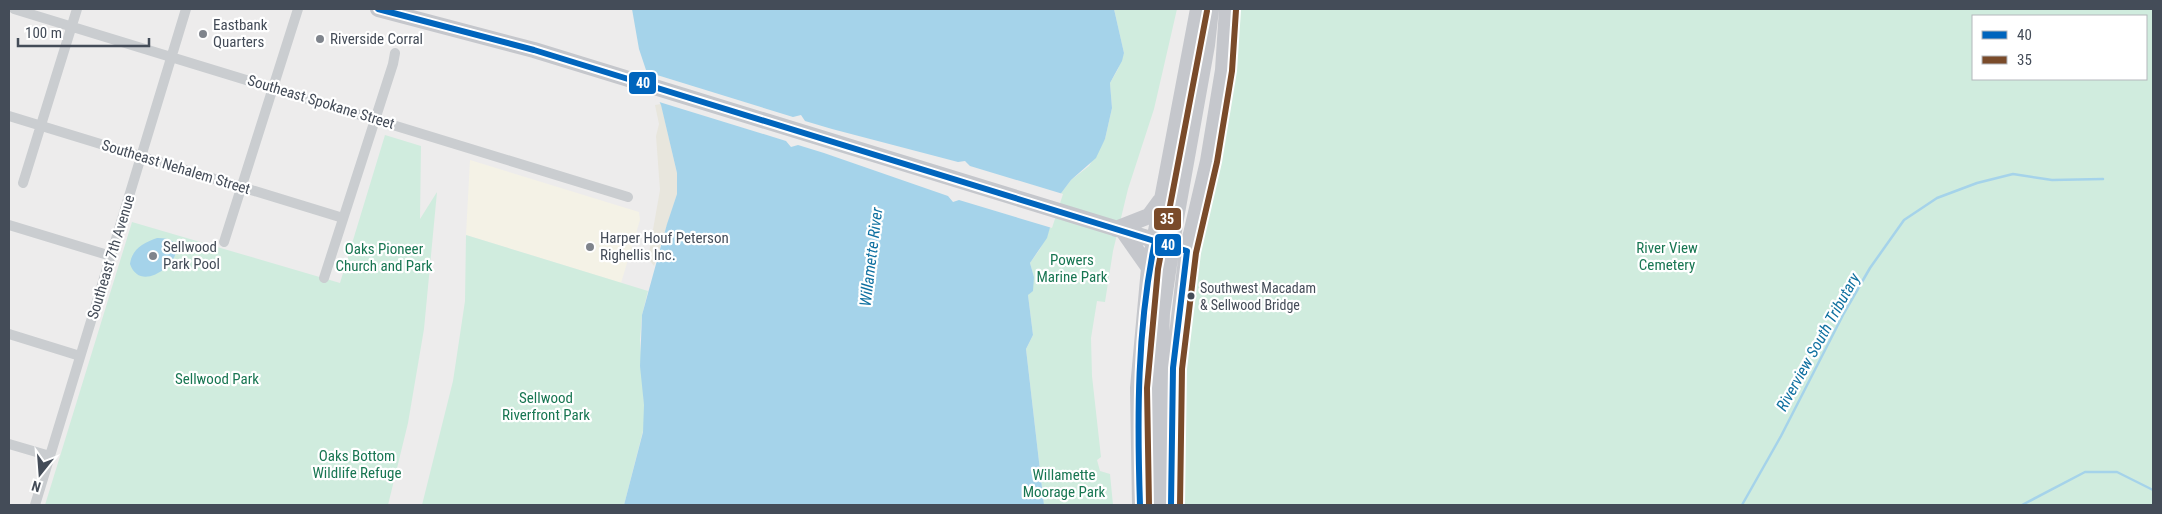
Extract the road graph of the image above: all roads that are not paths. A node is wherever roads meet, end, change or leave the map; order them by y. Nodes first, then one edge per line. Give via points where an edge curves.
1 (14, 9) edge
2 (78, 9) edge
3 (186, 9) edge
4 (298, 9) edge
5 (378, 9) edge
6 (1198, 9) edge
7 (1211, 9) edge
8 (1227, 9) edge
9 (72, 27) junction
10 (395, 52) dead end
11 (172, 57) junction
12 (272, 88) junction
13 (9, 116) edge
14 (374, 119) junction
15 (41, 126) junction
16 (141, 157) junction
17 (23, 183) dead end
18 (241, 187) junction
19 (628, 197) dead end
20 (1160, 201) junction
21 (343, 218) junction
22 (9, 225) edge
23 (1120, 230) junction
24 (1155, 241) junction
25 (224, 242) dead end
26 (1186, 250) junction
27 (111, 256) junction
28 (1149, 268) junction
29 (324, 278) dead end
30 (9, 334) edge
31 (80, 356) junction
32 (9, 444) edge
33 (50, 456) junction
34 (35, 505) edge
35 (1140, 505) edge
36 (1155, 505) edge
37 (1171, 505) edge

1 - 9 street, Southeast Spokane Street
2 - 9 street
3 - 11 street, Southeast 7th Avenue
4 - 12 street
5 - 23 main road via 542,53
6 - 20 main road
7 - 36 main road via 1162,313
8 - 26 main road via 1223,70 1208,161
9 - 11 street, Southeast Spokane Street
9 - 15 street
10 - 14 street via 394,64
11 - 12 street, Southeast Spokane Street
11 - 16 street, Southeast 7th Avenue
12 - 14 street, Southeast Spokane Street
12 - 18 street
13 - 15 street, Southeast Nehalem Street
14 - 19 street, Southeast Spokane Street
14 - 21 street
15 - 16 street, Southeast Nehalem Street
15 - 17 street
16 - 18 street, Southeast Nehalem Street
16 - 27 street, Southeast 7th Avenue
18 - 21 street, Southeast Nehalem Street
18 - 25 street
20 - 23 main road via 1149,216
20 - 24 main road
21 - 29 street
22 - 27 street
23 - 24 main road
23 - 28 main road
24 - 26 main road, bridge
24 - 28 main road
26 - 37 main road via 1173,368
27 - 31 street, Southeast 7th Avenue
28 - 35 main road via 1138,397
30 - 31 street
31 - 33 street, Southeast 7th Avenue
32 - 33 street
33 - 34 street, Southeast 7th Avenue

